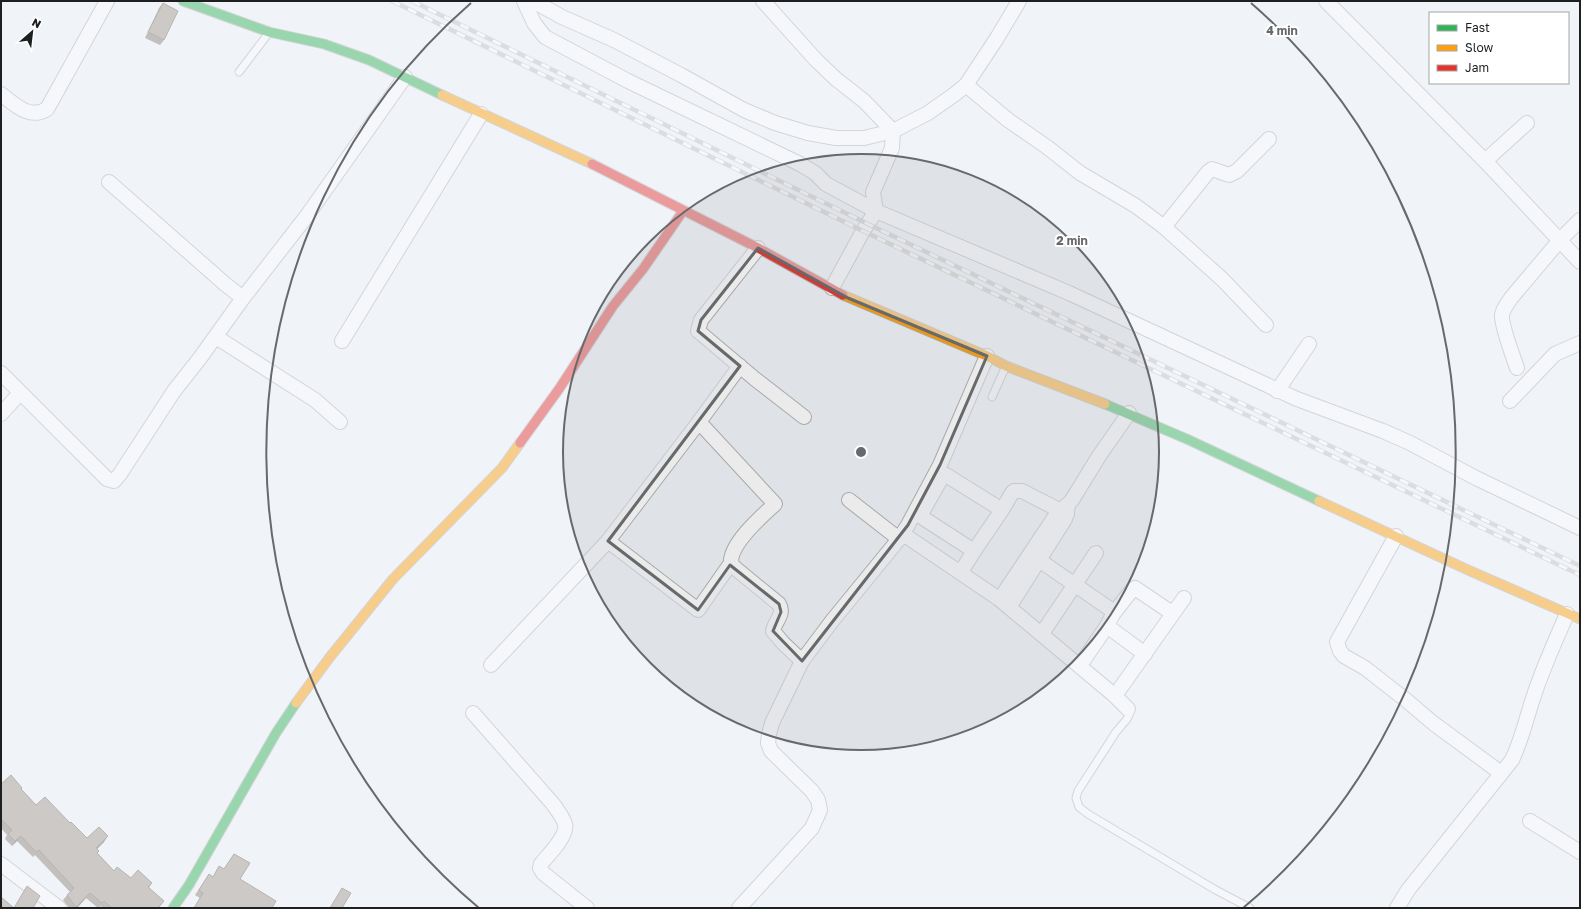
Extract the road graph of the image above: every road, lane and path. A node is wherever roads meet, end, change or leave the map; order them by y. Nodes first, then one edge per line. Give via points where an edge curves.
1 (107, 1) edge
2 (183, 1) edge
3 (524, 1) edge
4 (533, 1) edge
5 (763, 1) edge
6 (1019, 1) edge
7 (1326, 1) edge
8 (269, 32) junction
9 (239, 72) dead end
10 (405, 77) junction
11 (966, 85) junction
12 (1, 94) edge
13 (481, 114) junction
14 (1527, 123) dead end
15 (893, 131) junction
16 (1269, 139) dead end
17 (1485, 161) junction
18 (110, 182) dead end
19 (683, 211) junction
20 (876, 211) junction
21 (1580, 220) edge
22 (1164, 228) junction
23 (1560, 240) junction
24 (758, 248) junction
25 (1580, 262) edge
26 (832, 288) junction
27 (243, 298) junction
28 (1266, 325) dead end
29 (216, 337) junction
30 (342, 341) dead end
31 (1580, 342) edge
32 (1309, 344) dead end
33 (987, 356) junction
34 (740, 366) junction
35 (1006, 366) junction
36 (1517, 368) dead end
37 (1, 373) edge
38 (1277, 390) junction
39 (20, 393) junction
40 (992, 397) dead end
41 (1510, 401) dead end
42 (1129, 413) junction
43 (1, 414) edge
44 (804, 417) dead end
45 (340, 422) dead end
46 (699, 422) junction
47 (849, 500) dead end
48 (1002, 510) junction
49 (1065, 510) junction
50 (1580, 528) edge
51 (1396, 536) junction
52 (901, 537) junction
53 (608, 541) junction
54 (974, 551) junction
55 (1096, 553) dead end
56 (731, 563) junction
57 (964, 567) dead end
58 (1074, 584) junction
59 (1184, 598) dead end
60 (1172, 614) junction
61 (1574, 616) edge
62 (1110, 620) junction
63 (1045, 629) dead end
64 (1145, 654) junction
65 (802, 661) junction
66 (1083, 661) dead end
67 (491, 665) dead end
68 (1119, 690) dead end
69 (1128, 709) joint
70 (473, 713) dead end
71 (1501, 773) junction
72 (1530, 821) dead end
73 (1580, 852) edge
74 (1, 864) edge
75 (59, 908) edge
76 (173, 908) edge
77 (587, 908) edge
78 (739, 908) edge
79 (1250, 908) edge
80 (1397, 908) edge

1 - 12 street via 47,109 41,113 31,114
2 - 8 street
3 - 20 street via 544,37 628,81 800,164 815,173 826,184
4 - 15 street via 614,40 744,110 775,123 836,138 864,138
5 - 15 street via 816,60 864,101
6 - 11 street
7 - 17 street
8 - 9 lane
8 - 10 street via 332,47 369,60
10 - 13 street
10 - 27 street via 306,217
11 - 15 street via 928,113
11 - 22 street via 1008,120 1080,173 1136,206
13 - 19 street via 582,159
13 - 30 street
14 - 17 street
15 - 20 street via 892,148 874,192
16 - 22 street via 1237,171 1229,175 1212,170 1208,172
17 - 23 street
18 - 27 street
19 - 24 street
19 - 76 street via 643,269 613,306 555,395 502,468 393,580 330,656 276,733 189,885
20 - 26 street
20 - 38 street via 1068,293
21 - 23 street
22 - 28 street via 1222,279
23 - 25 street
23 - 36 street via 1504,308 1502,316
24 - 26 street
24 - 34 street via 701,320 698,330
26 - 33 street via 848,298
27 - 29 street
29 - 39 street via 174,391 114,481 107,479
29 - 45 street via 315,400
31 - 41 street via 1554,354
32 - 38 street
33 - 35 street
33 - 52 street via 940,465
34 - 44 street
34 - 46 street
35 - 40 lane
35 - 42 street
37 - 39 street
38 - 50 street via 1410,443
39 - 43 street
42 - 49 street
42 - 51 street
46 - 53 street
46 - 56 street via 775,504 747,532 737,546
47 - 52 street
48 - 49 street via 1012,493 1017,491
48 - 54 street
48 - 54 street via 948,475 942,477 920,516
49 - 58 street via 1034,559
51 - 61 street
51 - 71 street via 1337,642 1338,646 1344,656 1376,677
52 - 65 street via 832,620
52 - 69 street via 999,599
53 - 56 street via 698,610
53 - 67 street
54 - 57 street
55 - 58 street
56 - 65 street via 782,608 773,631
58 - 62 street via 1110,609
58 - 63 street
59 - 60 street
60 - 62 street via 1135,588
60 - 64 street
61 - 71 street via 1539,684 1520,744 1512,760
62 - 64 street
62 - 66 street
64 - 68 street
65 - 78 street via 772,723 768,743 771,751 812,791 818,800 820,810 812,828
69 - 79 lane via 1127,719 1078,791 1076,798 1080,807 1214,889
70 - 77 street via 553,804 562,818 565,825 564,834 540,868
71 - 80 street via 1408,890
72 - 73 street
74 - 75 street

